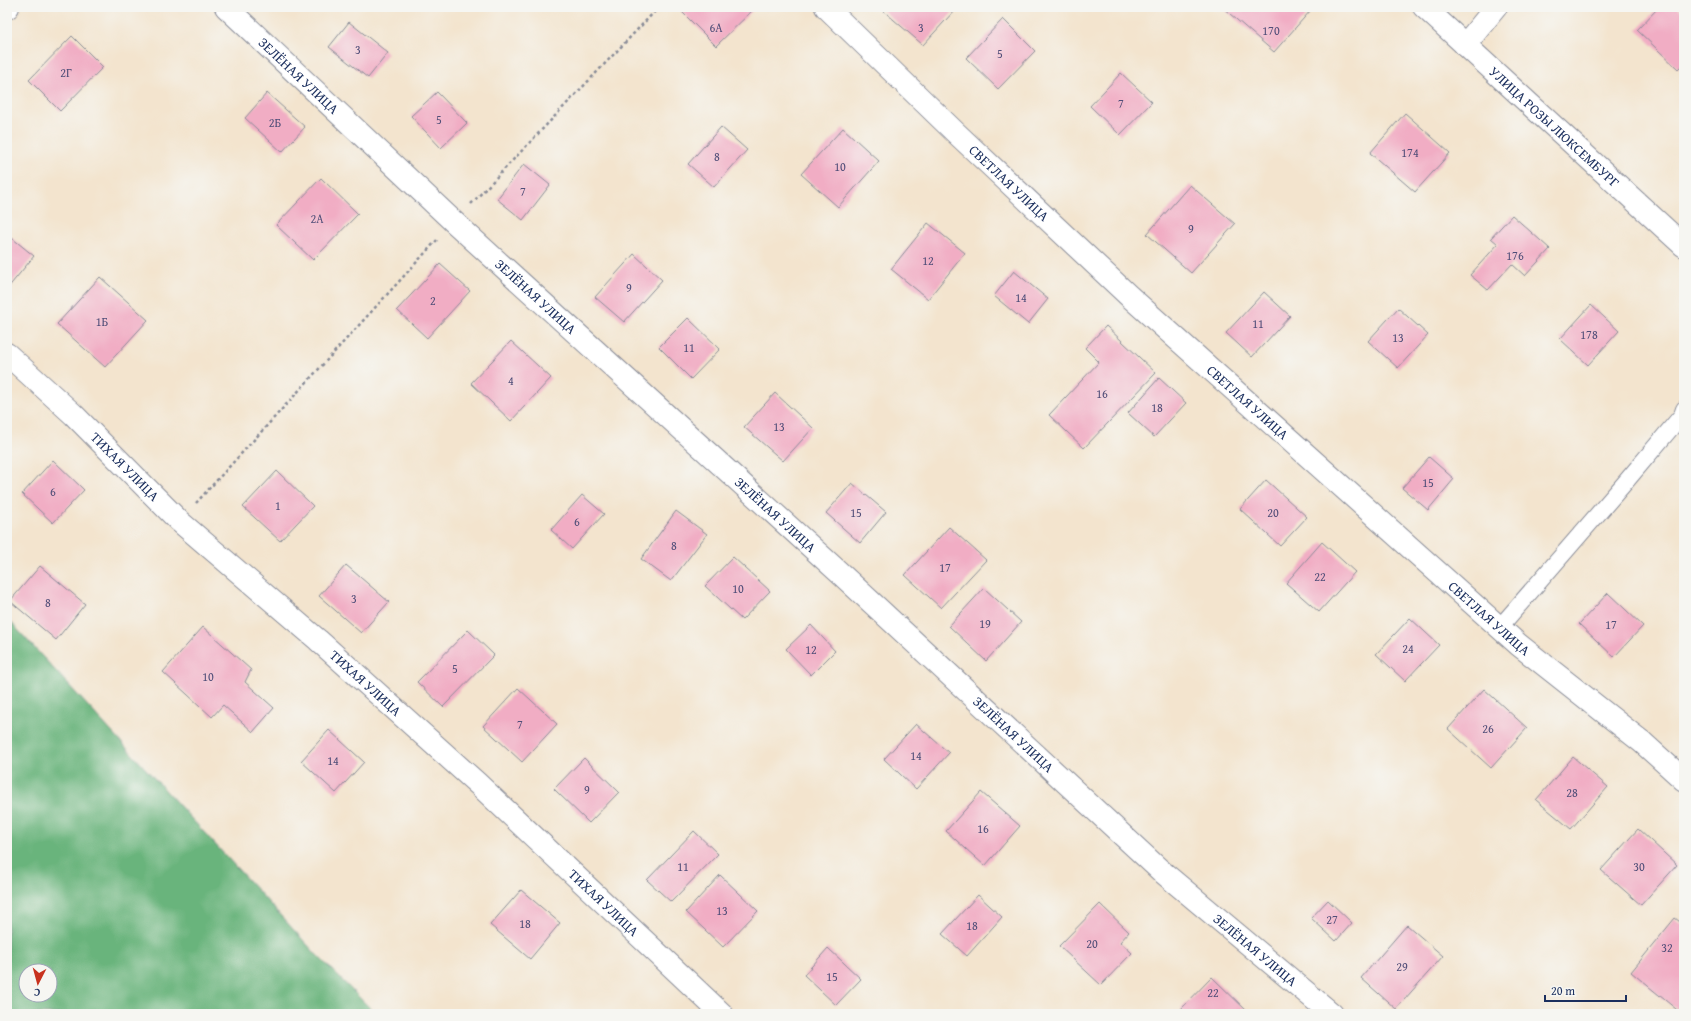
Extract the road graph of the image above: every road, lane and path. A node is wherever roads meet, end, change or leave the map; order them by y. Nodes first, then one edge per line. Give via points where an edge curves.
1 (226, 7) edge
2 (659, 7) edge
3 (826, 7) edge
4 (1424, 7) edge
5 (1496, 7) edge
6 (1465, 45) junction
7 (454, 222) junction
8 (1684, 246) edge
9 (7, 354) edge
10 (1684, 409) edge
11 (179, 521) junction
12 (1499, 628) junction
13 (1684, 780) edge
14 (722, 1014) edge
15 (1332, 1014) edge

1 - 7 street, ЗЕЛЁНАЯ УЛИЦА
2 - 7 path
3 - 12 street, СВЕТЛАЯ УЛИЦА via 1129,296
4 - 6 street, УЛИЦА РОЗЫ ЛЮКСЕМБУРГ
5 - 6 street
6 - 8 street, УЛИЦА РОЗЫ ЛЮКСЕМБУРГ
7 - 11 path
7 - 15 street, ЗЕЛЁНАЯ УЛИЦА via 842,575 1160,870
9 - 11 street, ТИХАЯ УЛИЦА via 74,415
10 - 12 lane via 1682,415 1628,479
11 - 14 street, ТИХАЯ УЛИЦА via 318,640 478,784
12 - 13 street, СВЕТЛАЯ УЛИЦА via 1642,742

